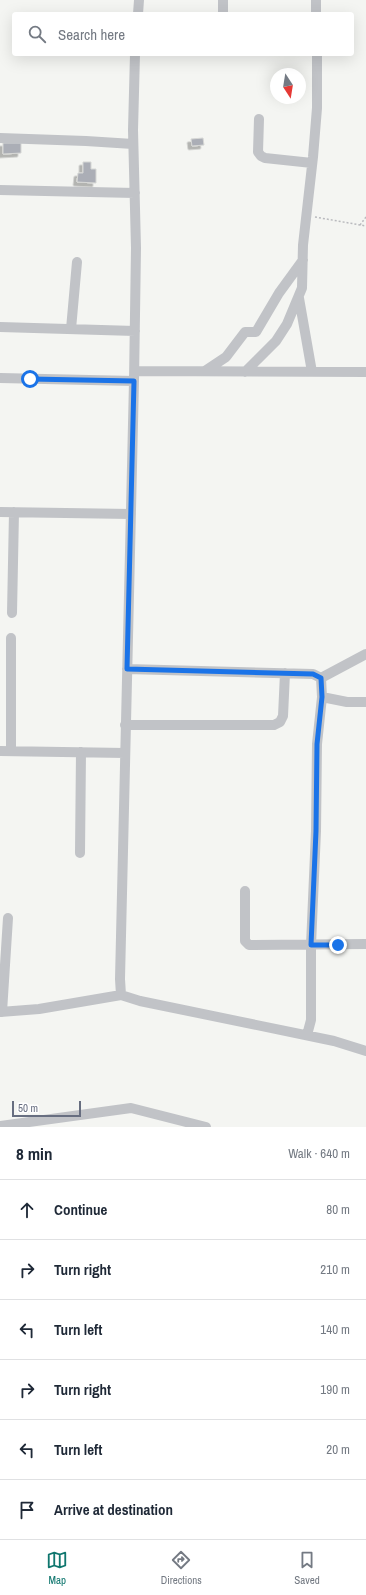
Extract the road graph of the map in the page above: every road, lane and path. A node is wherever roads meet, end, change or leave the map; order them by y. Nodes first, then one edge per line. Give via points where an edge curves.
1 (139, 0) edge
2 (223, 0) edge
3 (316, 0) edge
4 (138, 12) edge
5 (224, 12) edge
6 (316, 12) edge
7 (135, 56) edge
8 (316, 56) edge
9 (259, 119) dead end
10 (0, 138) edge
11 (133, 144) junction
12 (312, 163) junction
13 (0, 190) edge
14 (135, 193) junction
15 (306, 216) junction
16 (366, 217) edge
17 (360, 226) junction
18 (366, 226) edge
19 (303, 260) junction
20 (77, 262) dead end
21 (299, 298) junction
22 (0, 327) edge
23 (71, 329) junction
24 (135, 331) junction
25 (205, 372) junction
26 (245, 372) junction
27 (312, 372) junction
28 (366, 372) edge
29 (134, 376) junction
30 (0, 378) edge
31 (0, 512) edge
32 (14, 512) junction
33 (131, 514) junction
34 (12, 613) dead end
35 (11, 638) dead end
36 (366, 654) edge
37 (127, 669) junction
38 (285, 673) junction
39 (321, 678) junction
40 (322, 697) junction
41 (366, 702) edge
42 (125, 725) junction
43 (0, 751) edge
44 (11, 751) junction
45 (81, 752) junction
46 (125, 753) junction
47 (80, 853) dead end
48 (245, 890) dead end
49 (8, 918) dead end
50 (366, 944) edge
51 (311, 945) junction
52 (121, 995) junction
53 (1, 1012) edge
54 (307, 1035) junction
55 (366, 1051) edge
56 (30, 1125) edge
57 (0, 1126) edge
58 (206, 1127) edge

1 - 4 street
2 - 5 street
3 - 6 street
7 - 11 street
8 - 12 street via 317,108
9 - 12 street via 258,152 261,156
10 - 11 street
11 - 14 street
12 - 15 street
13 - 14 street
14 - 24 street
15 - 17 path
15 - 19 street
16 - 17 path
17 - 18 path
19 - 21 street
19 - 25 street via 279,293 256,332 245,332 226,357
20 - 23 street
21 - 26 street via 276,341
21 - 27 street
22 - 23 street
23 - 24 street
24 - 29 street
25 - 26 street
25 - 29 street
26 - 27 street
27 - 28 street
29 - 30 street
29 - 33 street
31 - 32 street
32 - 33 street
32 - 34 street
33 - 37 street
35 - 44 street
36 - 39 street
37 - 38 street
37 - 42 street
38 - 39 street via 313,674
38 - 42 street via 283,716 280,722 274,725
39 - 40 street
40 - 41 street via 347,702
40 - 51 street via 317,744
42 - 46 street
43 - 44 street
44 - 45 street
45 - 46 street
45 - 47 street
46 - 52 street
48 - 51 street via 245,941 248,944
49 - 53 street
50 - 51 street
51 - 54 street via 311,1020
52 - 53 street via 39,1009
52 - 54 street
54 - 55 street
56 - 57 street
56 - 58 street via 130,1108

